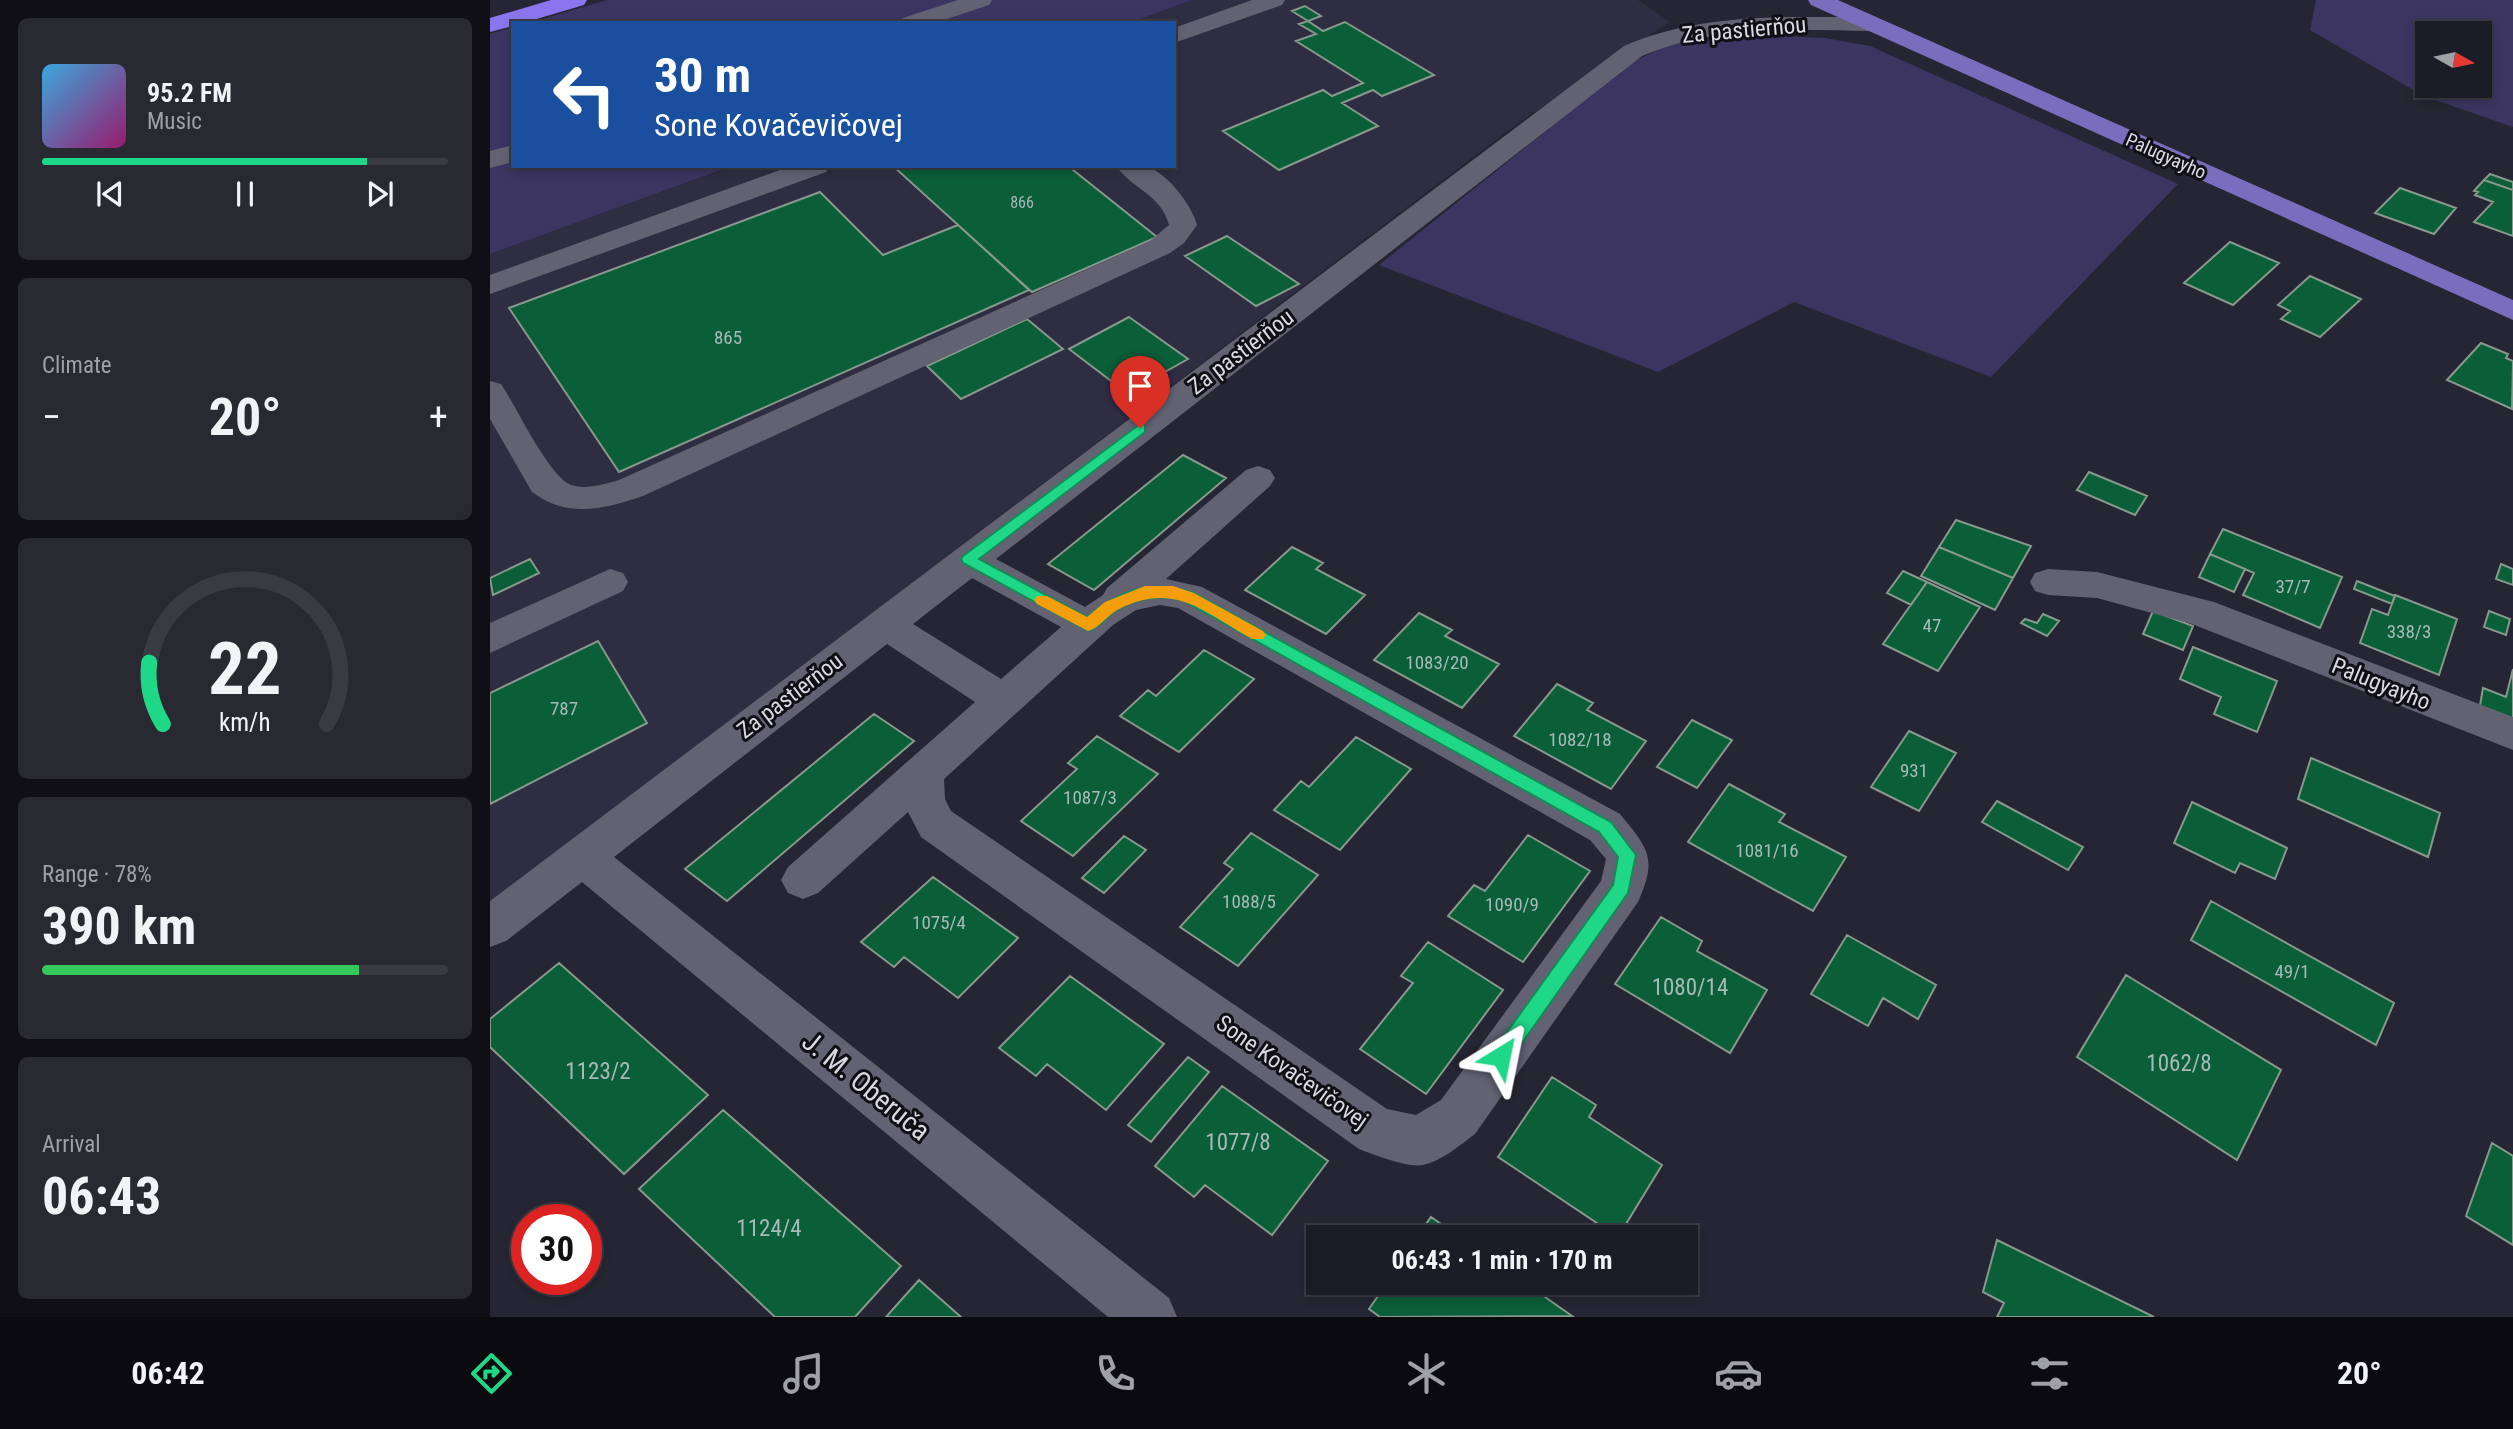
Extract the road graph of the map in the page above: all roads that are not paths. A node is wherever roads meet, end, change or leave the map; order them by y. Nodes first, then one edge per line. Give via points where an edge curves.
1 (576, 0) edge
2 (981, 0) edge
3 (1274, 0) edge
4 (1819, 0) edge
5 (917, 21) edge
6 (1871, 24) junction
7 (490, 25) edge
8 (1176, 35) edge
9 (511, 154) edge
10 (490, 160) edge
11 (812, 168) edge
12 (1131, 168) edge
13 (490, 285) edge
14 (2513, 311) edge
15 (490, 391) edge
16 (1258, 478) dead end
17 (968, 559) junction
18 (610, 582) dead end
19 (2048, 582) dead end
20 (1099, 616) junction
21 (885, 624) junction
22 (490, 639) edge
23 (1003, 700) junction
24 (2513, 734) edge
25 (924, 772) junction
26 (582, 856) junction
27 (803, 880) dead end
28 (490, 927) edge
29 (1150, 1317) edge

1 - 7 highway
2 - 5 street
3 - 8 street
4 - 6 main road, Palugyayho
6 - 14 main road, Palugyayho
6 - 17 street, Za pastierňou via 1796,23 1689,32 1633,51
9 - 10 street
11 - 13 street
12 - 15 street via 1175,203 1181,214 1182,225 1160,247 631,488 575,500 556,495 544,484
16 - 20 street, Sone Kovačevičovej
17 - 20 street
17 - 21 street, Za pastierňou
18 - 22 street
19 - 24 street, Palugyayho via 2107,587 2201,612
20 - 23 street, Sone Kovačevičovej
20 - 25 street, Sone Kovačevičovej via 1145,592 1189,597 1605,827 1628,855 1622,888 1458,1117 1421,1141 1377,1132 936,824 920,789
21 - 23 street
21 - 26 street, Za pastierňou
23 - 25 street, Sone Kovačevičovej
25 - 27 street
26 - 28 street, Za pastierňou
26 - 29 street, J. M. Oberuča

